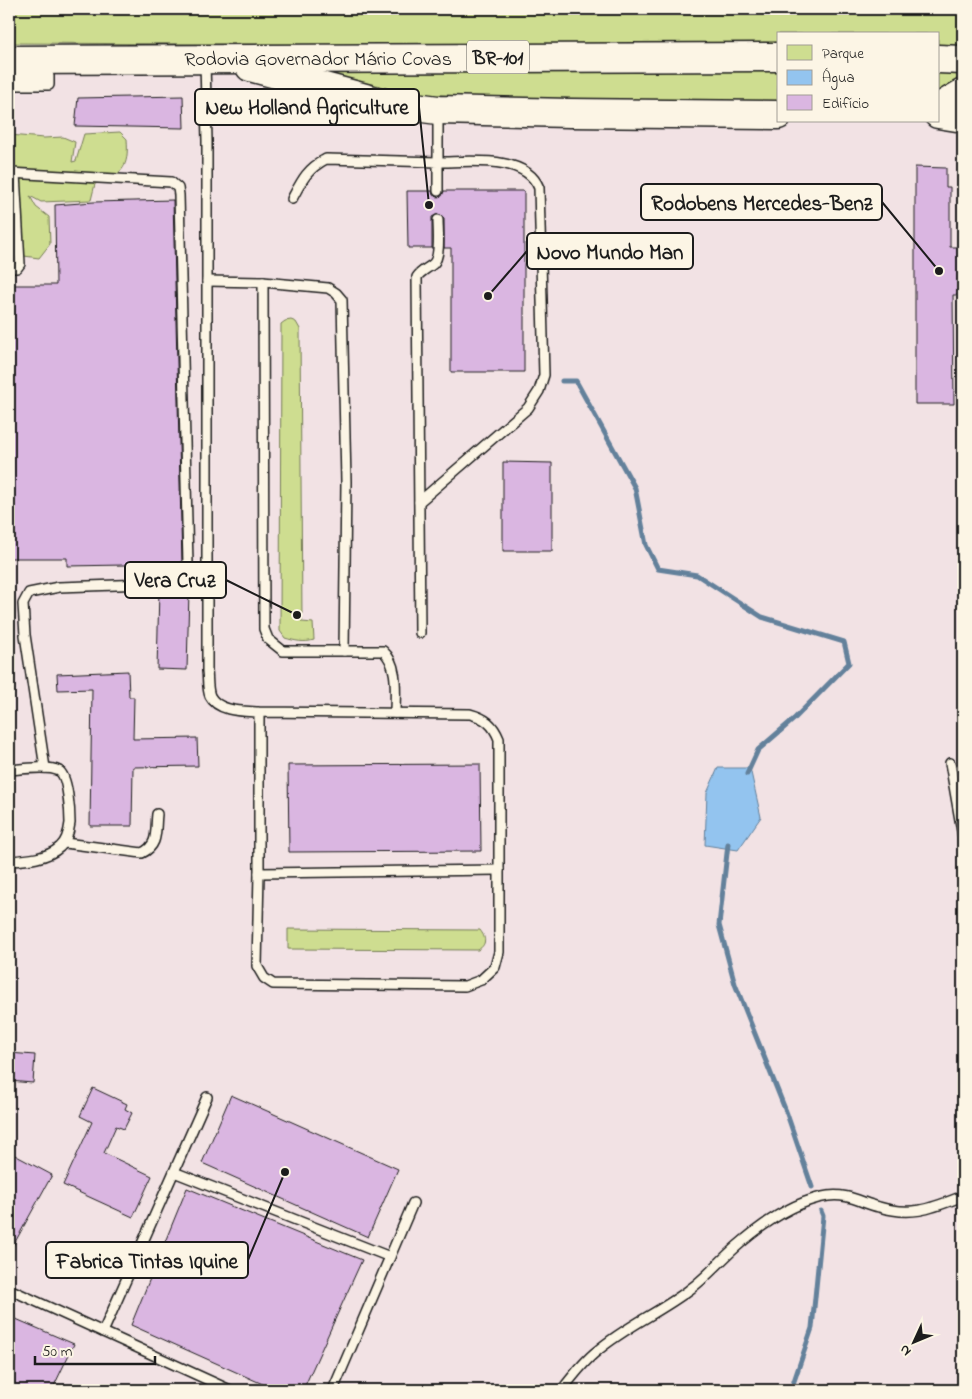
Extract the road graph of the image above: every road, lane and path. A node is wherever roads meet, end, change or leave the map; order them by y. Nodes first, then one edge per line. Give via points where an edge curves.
1 (777, 57) edge
2 (211, 58) junction
3 (940, 59) edge
4 (9, 60) edge
5 (963, 60) edge
6 (9, 77) edge
7 (9, 85) edge
8 (963, 93) edge
9 (940, 107) edge
10 (438, 110) junction
11 (940, 114) edge
12 (777, 115) edge
13 (963, 118) edge
14 (438, 162) junction
15 (12, 173) edge
16 (438, 191) dead end
17 (292, 199) dead end
18 (438, 220) dead end
19 (9, 268) edge
20 (207, 281) junction
21 (264, 282) junction
22 (419, 502) junction
23 (420, 633) dead end
24 (344, 651) junction
25 (259, 712) junction
26 (395, 713) junction
27 (950, 763) dead end
28 (46, 768) junction
29 (9, 770) edge
30 (157, 814) dead end
31 (963, 837) edge
32 (64, 843) junction
33 (9, 861) edge
34 (499, 870) junction
35 (259, 873) junction
36 (207, 1097) dead end
37 (174, 1172) junction
38 (963, 1196) edge
39 (413, 1203) dead end
40 (390, 1257) junction
41 (9, 1289) edge
42 (103, 1332) junction
43 (230, 1390) edge
44 (332, 1390) edge
45 (562, 1390) edge

1 - 2 highway, Rodovia Governador Mário Covas / BR-101
2 - 4 highway, Rodovia Governador Mário Covas / BR-101
2 - 10 highway via 384,103
2 - 20 lane via 207,141
3 - 5 highway
6 - 7 lane via 49,76 49,85
8 - 9 highway
10 - 12 highway
10 - 14 lane
11 - 13 highway
14 - 16 lane
14 - 17 lane via 326,159 307,172
14 - 22 lane via 510,164 528,173 537,183 544,375 528,408
15 - 19 lane via 20,264 17,268
15 - 28 lane via 171,182 180,195 188,564 184,578 175,583 59,587 28,593 23,604 26,635
18 - 22 lane via 437,258 417,277
20 - 21 lane
20 - 25 lane via 207,671 210,696 228,709
21 - 24 lane via 328,288 342,300 346,482
21 - 24 lane via 264,629 268,639 283,651
22 - 23 lane
24 - 26 lane via 382,651 388,655 395,676
25 - 26 lane
25 - 35 lane
26 - 34 lane via 470,714 484,718 495,729 499,738
27 - 31 lane
28 - 29 lane
28 - 32 lane via 59,770 66,782 70,823
30 - 32 lane via 154,845 142,853
32 - 33 lane via 52,854
34 - 35 lane
34 - 35 lane via 499,952 495,967 481,980 465,986 273,984 264,978 257,966
36 - 37 lane
37 - 40 lane
37 - 42 lane
38 - 45 lane via 927,1210 899,1212 855,1198 830,1196 802,1203 737,1246 690,1290 598,1350
39 - 40 lane
40 - 44 lane
41 - 42 lane
42 - 43 lane

